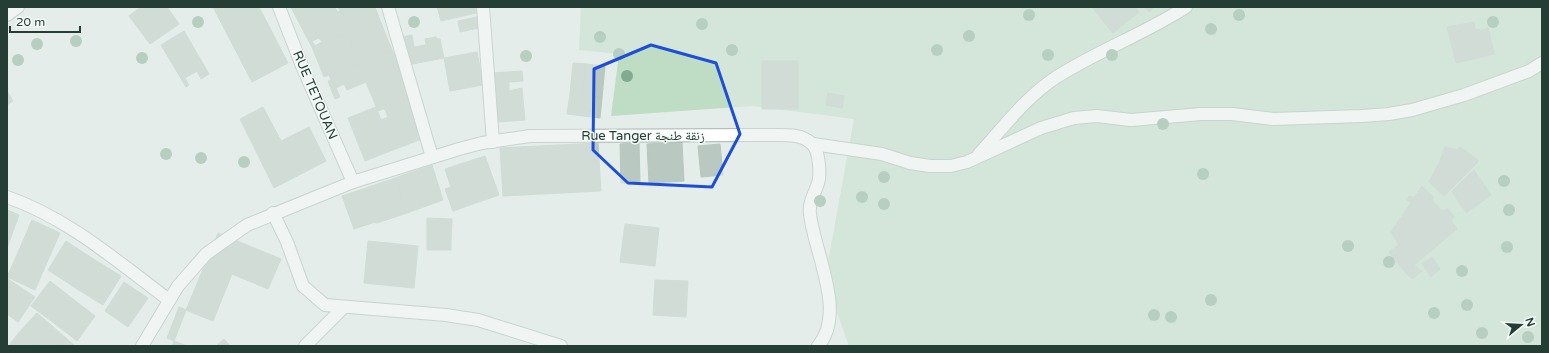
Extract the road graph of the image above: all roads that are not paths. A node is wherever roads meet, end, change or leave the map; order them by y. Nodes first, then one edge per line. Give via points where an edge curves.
1 (18, 7) edge
2 (279, 7) edge
3 (388, 7) edge
4 (483, 7) edge
5 (1186, 7) edge
6 (7, 16) edge
7 (1542, 63) edge
8 (493, 142) junction
9 (813, 144) junction
10 (432, 157) junction
11 (975, 158) junction
12 (353, 182) junction
13 (7, 197) edge
14 (272, 213) junction
15 (170, 300) junction
16 (344, 307) junction
17 (142, 346) edge
18 (305, 346) edge
19 (561, 346) edge
20 (818, 346) edge

1 - 6 street
2 - 12 street, RUE TETOUAN
3 - 10 street
4 - 8 street
5 - 11 street via 1053,79 1028,100
7 - 11 street, Rue Tanger زنقة طنجة via 1493,85 1412,110 1362,116 1273,118 1232,114 1131,120 1085,117 1057,122
8 - 9 street, Rue Tanger زنقة طنجة via 530,136 789,135 804,138
8 - 10 street, Rue Tanger زنقة طنجة
9 - 11 street, Rue Tanger زنقة طنجة via 882,154 930,166 951,166
9 - 20 street via 818,153 819,179 810,212 830,311 828,331
10 - 12 street, Rue Tanger زنقة طنجة
12 - 14 street, Rue Tanger زنقة طنجة
13 - 15 street via 44,213 83,236
14 - 15 street, Rue Tanger زنقة طنجة via 247,225 206,254 178,286
14 - 16 street via 287,242 303,286 325,305
15 - 17 street, Rue Tanger زنقة طنجة
16 - 18 street
16 - 19 street via 478,320

